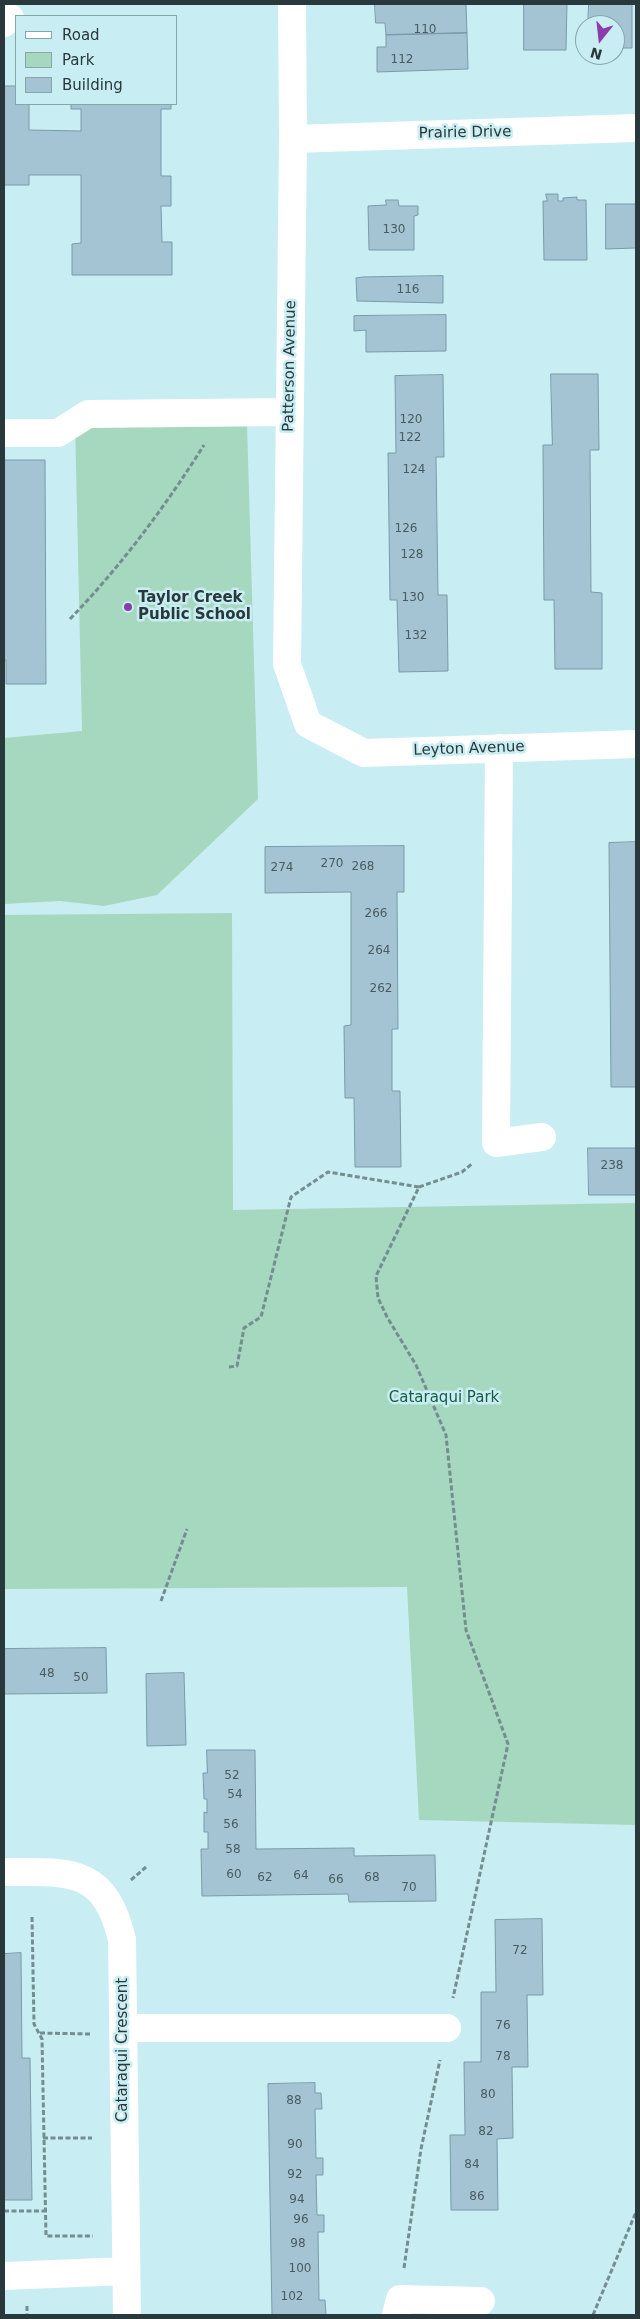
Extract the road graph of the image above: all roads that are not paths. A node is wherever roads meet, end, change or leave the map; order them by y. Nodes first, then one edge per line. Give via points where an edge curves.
1 (292, 4) edge
2 (636, 128) edge
3 (293, 139) junction
4 (289, 412) junction
5 (4, 433) edge
6 (308, 724) joint
7 (636, 744) edge
8 (499, 748) junction
9 (542, 1137) dead end
10 (4, 1872) edge
11 (123, 2028) junction
12 (447, 2028) road end
13 (126, 2271) junction
14 (4, 2276) edge
15 (481, 2301) dead end
16 (398, 2307) edge
17 (127, 2315) edge

1 - 3 street, Patterson Avenue
2 - 3 street, Prairie Drive
3 - 4 street, Patterson Avenue
4 - 5 street via 88,414 58,433
4 - 6 street, Patterson Avenue via 287,664
6 - 8 street, Leyton Avenue via 364,753
7 - 8 street, Leyton Avenue
8 - 9 street via 496,1144
10 - 11 street, Cataraqui Crescent via 62,1872 94,1885 109,1901 122,1940
11 - 12 street
11 - 13 street, Cataraqui Crescent
13 - 14 street
13 - 17 street, Cataraqui Crescent
15 - 16 street

